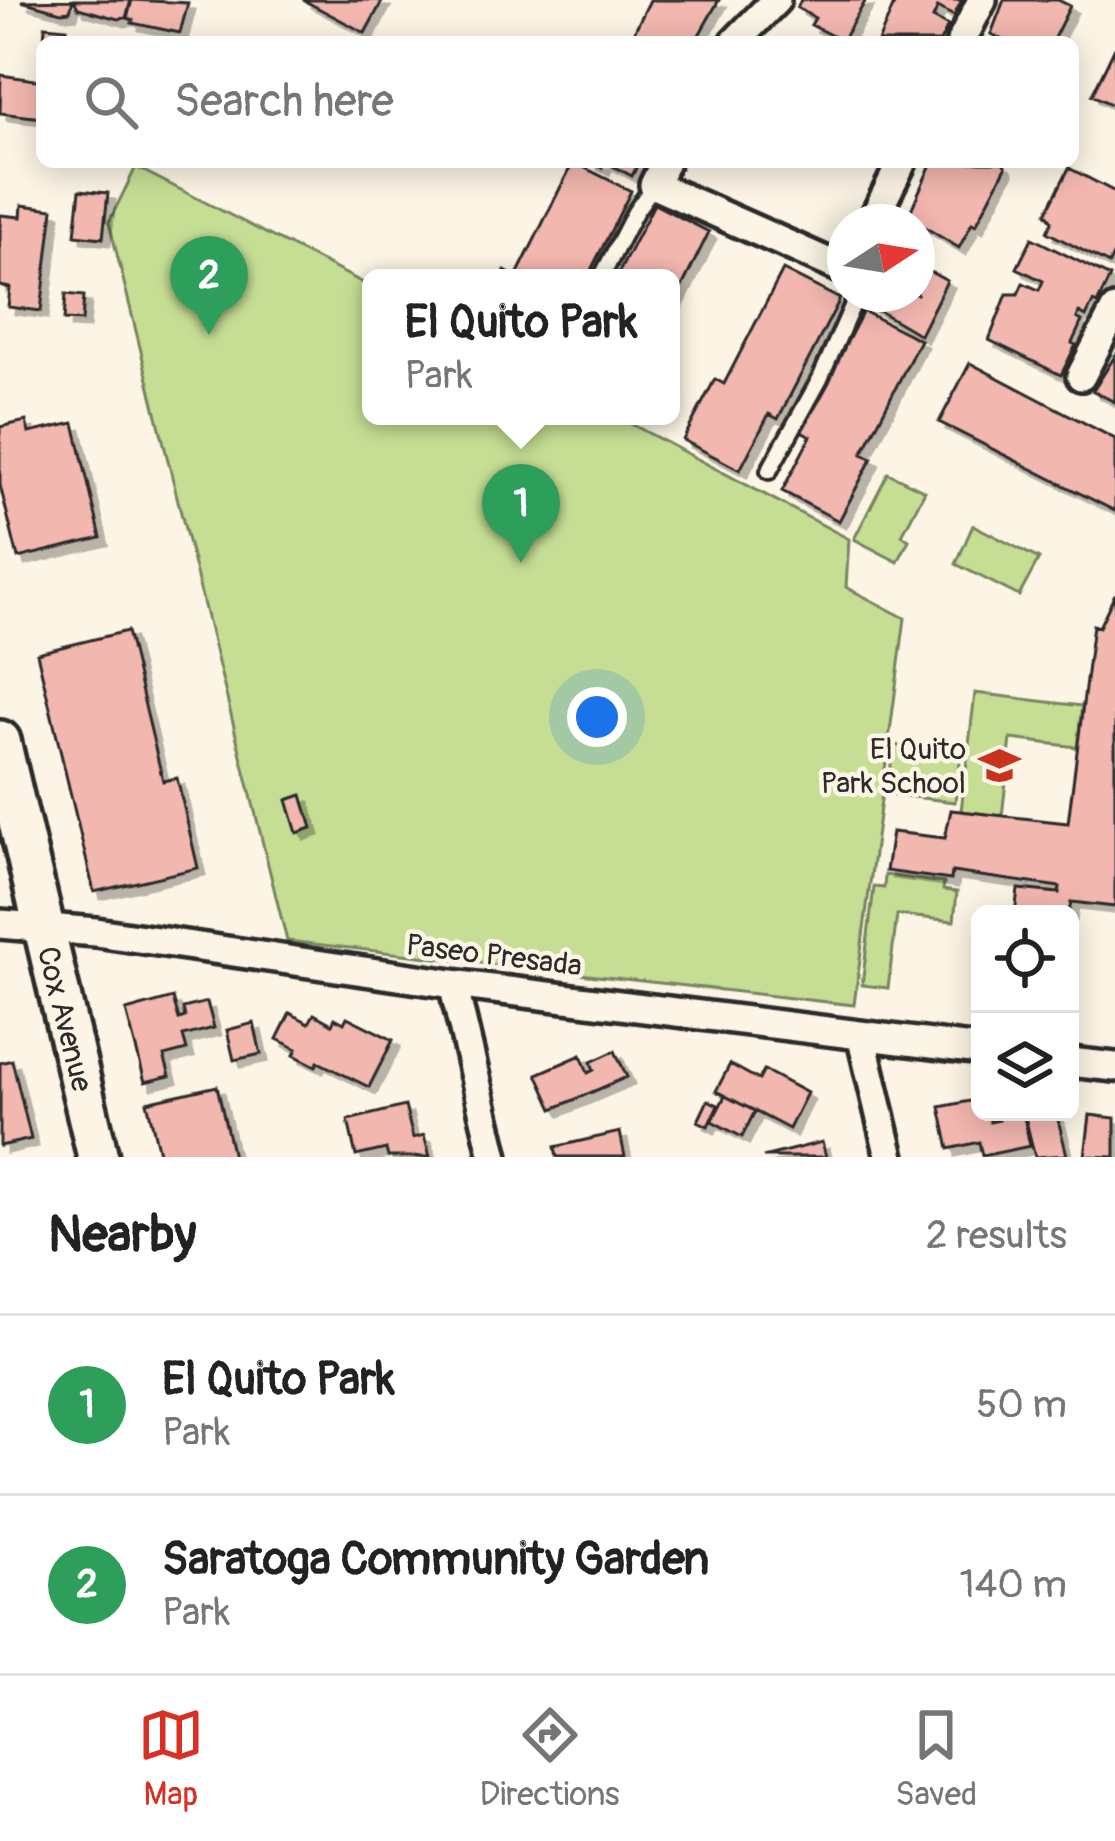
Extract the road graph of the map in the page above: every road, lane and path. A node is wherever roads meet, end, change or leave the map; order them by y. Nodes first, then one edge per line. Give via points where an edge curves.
1 (776, 0) edge
2 (982, 0) edge
3 (741, 36) edge
4 (964, 36) edge
5 (899, 168) edge
6 (660, 174) edge
7 (881, 204) edge
8 (827, 261) edge
9 (606, 269) edge
10 (1115, 310) edge
11 (850, 312) edge
12 (1081, 376) dead end
13 (769, 471) dead end
14 (0, 741) edge
15 (0, 924) edge
16 (43, 928) junction
17 (453, 984) junction
18 (861, 1035) junction
19 (971, 1049) edge
20 (1079, 1063) edge
21 (1115, 1067) edge
22 (98, 1157) edge
23 (494, 1157) edge
24 (890, 1157) edge

1 - 3 street
2 - 4 street
5 - 7 street
6 - 8 street
6 - 9 lane
10 - 12 street
11 - 13 lane
14 - 16 street, Cox Avenue
15 - 16 street, Paseo Presada
16 - 17 street, Paseo Presada
16 - 22 street, Cox Avenue
17 - 18 street, Paseo Presada
17 - 23 street
18 - 19 street, Paseo Presada
18 - 24 street
20 - 21 street

